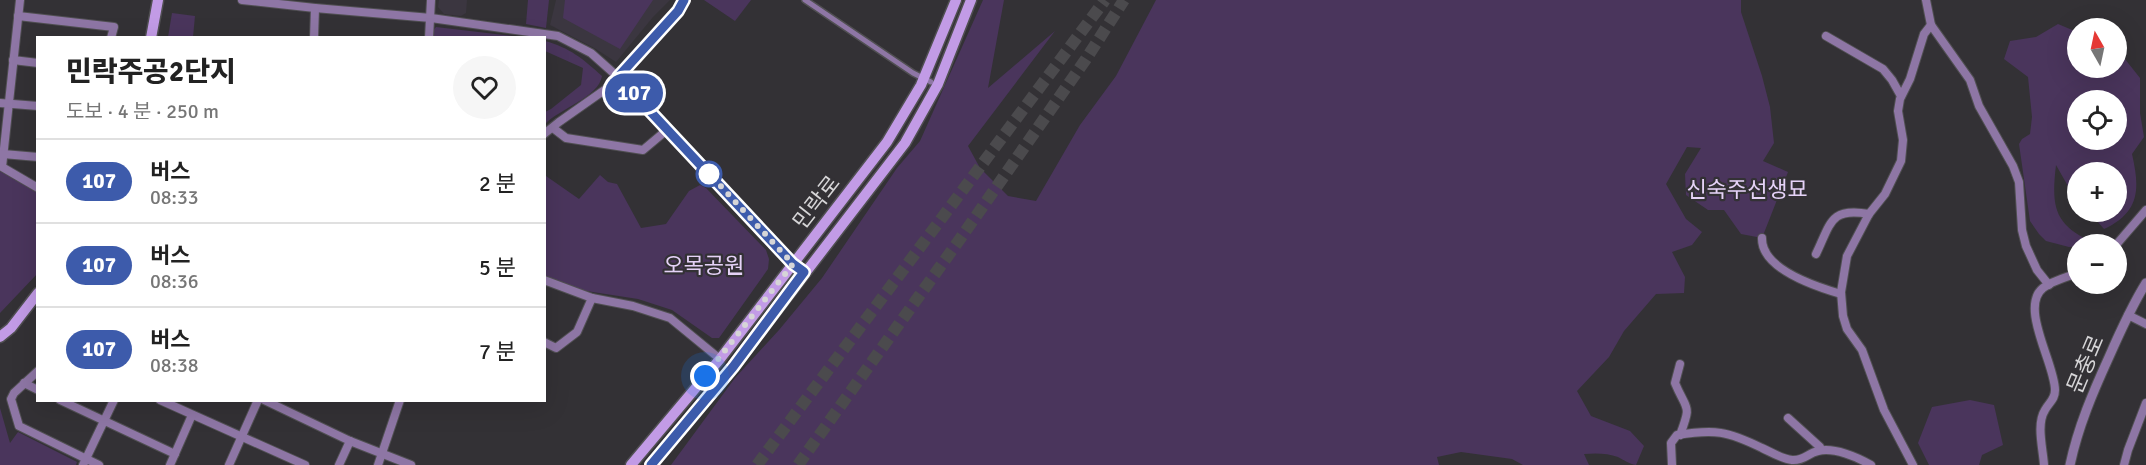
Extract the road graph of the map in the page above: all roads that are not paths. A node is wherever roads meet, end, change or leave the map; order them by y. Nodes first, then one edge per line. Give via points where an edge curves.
1 (20, 0) edge
2 (158, 0) edge
3 (242, 0) edge
4 (431, 0) edge
5 (684, 0) edge
6 (805, 0) edge
7 (956, 0) edge
8 (971, 0) edge
9 (1926, 0) edge
10 (315, 8) junction
11 (18, 16) junction
12 (430, 18) junction
13 (1930, 25) junction
14 (112, 36) edge
15 (151, 36) edge
16 (314, 36) edge
17 (429, 36) edge
18 (1826, 36) dead end
19 (13, 60) junction
20 (36, 63) edge
21 (618, 77) junction
22 (931, 82) dead end
23 (1901, 96) junction
24 (4, 103) edge
25 (36, 106) edge
26 (553, 128) junction
27 (668, 129) junction
28 (546, 133) edge
29 (3, 154) junction
30 (36, 157) edge
31 (36, 187) edge
32 (2146, 210) edge
33 (1869, 214) junction
34 (2125, 234) edge
35 (1762, 238) dead end
36 (1816, 254) dead end
37 (793, 264) junction
38 (804, 272) junction
39 (2067, 278) edge
40 (546, 281) edge
41 (2146, 283) edge
42 (2049, 285) junction
43 (1841, 294) junction
44 (36, 296) edge
45 (592, 298) junction
46 (2128, 315) junction
47 (2146, 324) edge
48 (0, 337) edge
49 (546, 343) edge
50 (720, 359) junction
51 (1680, 364) dead end
52 (36, 373) edge
53 (24, 383) junction
54 (36, 389) edge
55 (64, 402) edge
56 (113, 402) edge
57 (164, 402) edge
58 (257, 402) edge
59 (268, 402) edge
60 (399, 402) edge
61 (2146, 403) edge
62 (192, 415) junction
63 (1788, 418) dead end
64 (104, 422) junction
65 (1680, 435) junction
66 (242, 437) junction
67 (350, 441) junction
68 (1821, 450) junction
69 (383, 453) junction
70 (175, 454) junction
71 (85, 462) edge
72 (99, 465) edge
73 (170, 465) edge
74 (229, 465) edge
75 (305, 465) edge
76 (339, 465) edge
77 (378, 465) edge
78 (411, 465) edge
79 (631, 465) edge
80 (651, 465) edge
81 (1672, 465) edge
82 (1871, 465) edge
83 (1913, 465) edge
84 (2044, 465) edge
85 (2070, 465) edge
86 (2124, 465) edge

1 - 11 street
2 - 15 main road
3 - 10 street
4 - 12 street
5 - 21 street
6 - 22 street
7 - 37 main road, 민락로 via 921,85 899,124
8 - 38 main road, 민락로 via 938,84 905,143
9 - 13 street
10 - 12 street
10 - 16 street
11 - 14 street via 114,27
11 - 19 street
12 - 17 street
12 - 21 street via 558,36 591,53
13 - 23 street
13 - 42 street via 1970,80 1979,105 2013,166 2019,182 2026,246
18 - 23 street via 1883,69
19 - 20 street
19 - 24 street
21 - 26 street
21 - 27 street
23 - 33 street via 1901,161 1885,194
24 - 25 street
24 - 29 street
26 - 27 street via 566,138 643,150
26 - 28 street
27 - 37 street
29 - 30 street
29 - 31 street via 2,168
32 - 34 street
33 - 36 street via 1843,212 1833,219
33 - 43 street via 1847,256
35 - 43 street via 1767,256 1779,267 1812,285
37 - 38 street
37 - 50 main road, 민락로
38 - 80 main road, 민락로 via 733,367
39 - 42 street
40 - 45 street
41 - 46 street, 문충로
42 - 84 street via 2038,296 2034,310 2055,391 2042,421
43 - 83 street via 1847,329 1862,350 1884,410
44 - 48 main road
45 - 49 street via 577,332 556,348
45 - 50 street via 670,318
46 - 47 street
46 - 85 street, 문충로 via 2095,387
50 - 79 main road, 민락로
51 - 65 street via 1675,383 1688,406 1688,415
52 - 53 street
53 - 54 street
53 - 71 street via 11,399 19,426
55 - 64 street
56 - 64 street
57 - 62 street
58 - 66 street
59 - 67 street
60 - 69 street
61 - 86 street
62 - 66 street
62 - 70 street
63 - 68 street
64 - 70 street
64 - 71 street
65 - 68 street via 1707,430 1725,432 1791,460
65 - 81 street via 1671,443
66 - 74 street
66 - 75 street
67 - 69 street
67 - 76 street
68 - 82 street via 1847,454
69 - 77 street
69 - 78 street
70 - 73 street
71 - 72 street

